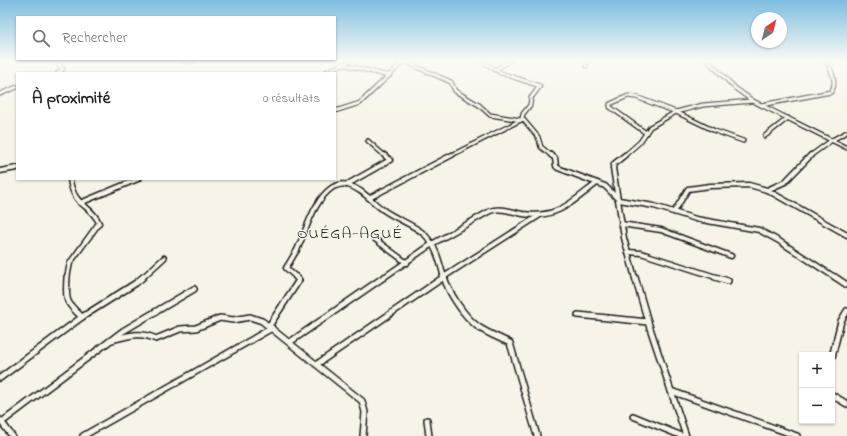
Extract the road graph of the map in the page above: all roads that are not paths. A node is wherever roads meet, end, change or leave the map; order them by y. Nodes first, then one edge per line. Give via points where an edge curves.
1 (383, 81) edge
2 (451, 81) edge
3 (527, 81) edge
4 (729, 81) edge
5 (834, 81) edge
6 (16, 87) edge
7 (0, 92) edge
8 (753, 101) junction
9 (761, 105) junction
10 (336, 111) edge
11 (676, 112) junction
12 (788, 118) junction
13 (522, 120) junction
14 (847, 132) edge
15 (646, 133) junction
16 (765, 136) dead end
17 (832, 140) junction
18 (368, 141) dead end
19 (743, 141) dead end
20 (847, 148) edge
21 (16, 168) edge
22 (0, 171) edge
23 (70, 180) edge
24 (136, 180) edge
25 (597, 182) junction
26 (346, 185) junction
27 (767, 190) junction
28 (369, 198) junction
29 (619, 200) junction
30 (80, 203) junction
31 (674, 212) junction
32 (540, 215) junction
33 (621, 224) junction
34 (847, 235) edge
35 (376, 240) dead end
36 (432, 244) junction
37 (629, 252) junction
38 (730, 256) dead end
39 (164, 258) dead end
40 (407, 262) junction
41 (445, 276) junction
42 (728, 281) dead end
43 (847, 285) edge
44 (194, 290) dead end
45 (847, 311) edge
46 (578, 315) dead end
47 (82, 317) junction
48 (648, 322) junction
49 (271, 327) junction
50 (112, 340) junction
51 (290, 342) junction
52 (833, 352) edge
53 (317, 364) junction
54 (0, 378) edge
55 (671, 391) junction
56 (835, 397) edge
57 (847, 404) edge
58 (633, 416) dead end
59 (427, 420) dead end
60 (1, 421) edge
61 (12, 436) edge
62 (83, 436) edge
63 (363, 436) edge
64 (429, 436) edge
65 (537, 436) edge
66 (682, 436) edge
67 (686, 436) edge
68 (797, 436) edge

1 - 10 street via 360,103
2 - 13 street via 455,91 479,105 488,114
3 - 13 street via 540,86 531,98
4 - 8 street
5 - 9 street via 831,92
6 - 7 street
8 - 9 street
8 - 11 street via 704,105
9 - 12 street
11 - 15 street via 654,124
11 - 15 street via 633,96 610,104 610,107
11 - 19 street
12 - 16 street
12 - 17 street
13 - 25 street via 536,134 541,147 555,158 557,168
13 - 28 street
14 - 17 street
15 - 29 street via 640,142 614,164
17 - 20 street
17 - 27 street via 812,154 785,182
18 - 26 street via 390,160
21 - 22 street
23 - 30 street via 71,188
24 - 30 street
25 - 29 street via 608,188
25 - 32 street via 558,211
26 - 28 street via 353,186
26 - 49 street via 337,186 329,191 310,218 297,250 286,268 299,280
27 - 31 street via 757,186 733,184 692,188 685,192
27 - 34 street
28 - 36 street via 383,210 421,231
29 - 31 street
29 - 33 street
30 - 47 street via 99,223 70,263 67,276 68,305
31 - 43 street via 696,219 759,230
32 - 36 street via 496,209
32 - 41 street
33 - 37 street
33 - 38 street via 661,230
35 - 40 street
36 - 40 street
36 - 41 street
37 - 42 street via 641,253
37 - 48 street
39 - 47 street via 136,284
40 - 51 street
41 - 53 street
41 - 65 street via 449,292 473,323 508,341 512,346
44 - 50 street via 144,318
45 - 52 street via 841,321
46 - 48 street
47 - 54 street
48 - 55 street
49 - 50 street via 250,317 233,320 220,318 160,339 143,333
49 - 51 street
49 - 62 street
50 - 60 street
51 - 53 street
53 - 63 street via 362,401 365,412
55 - 67 street
55 - 68 street
56 - 57 street
58 - 66 street
59 - 64 street
60 - 61 street

